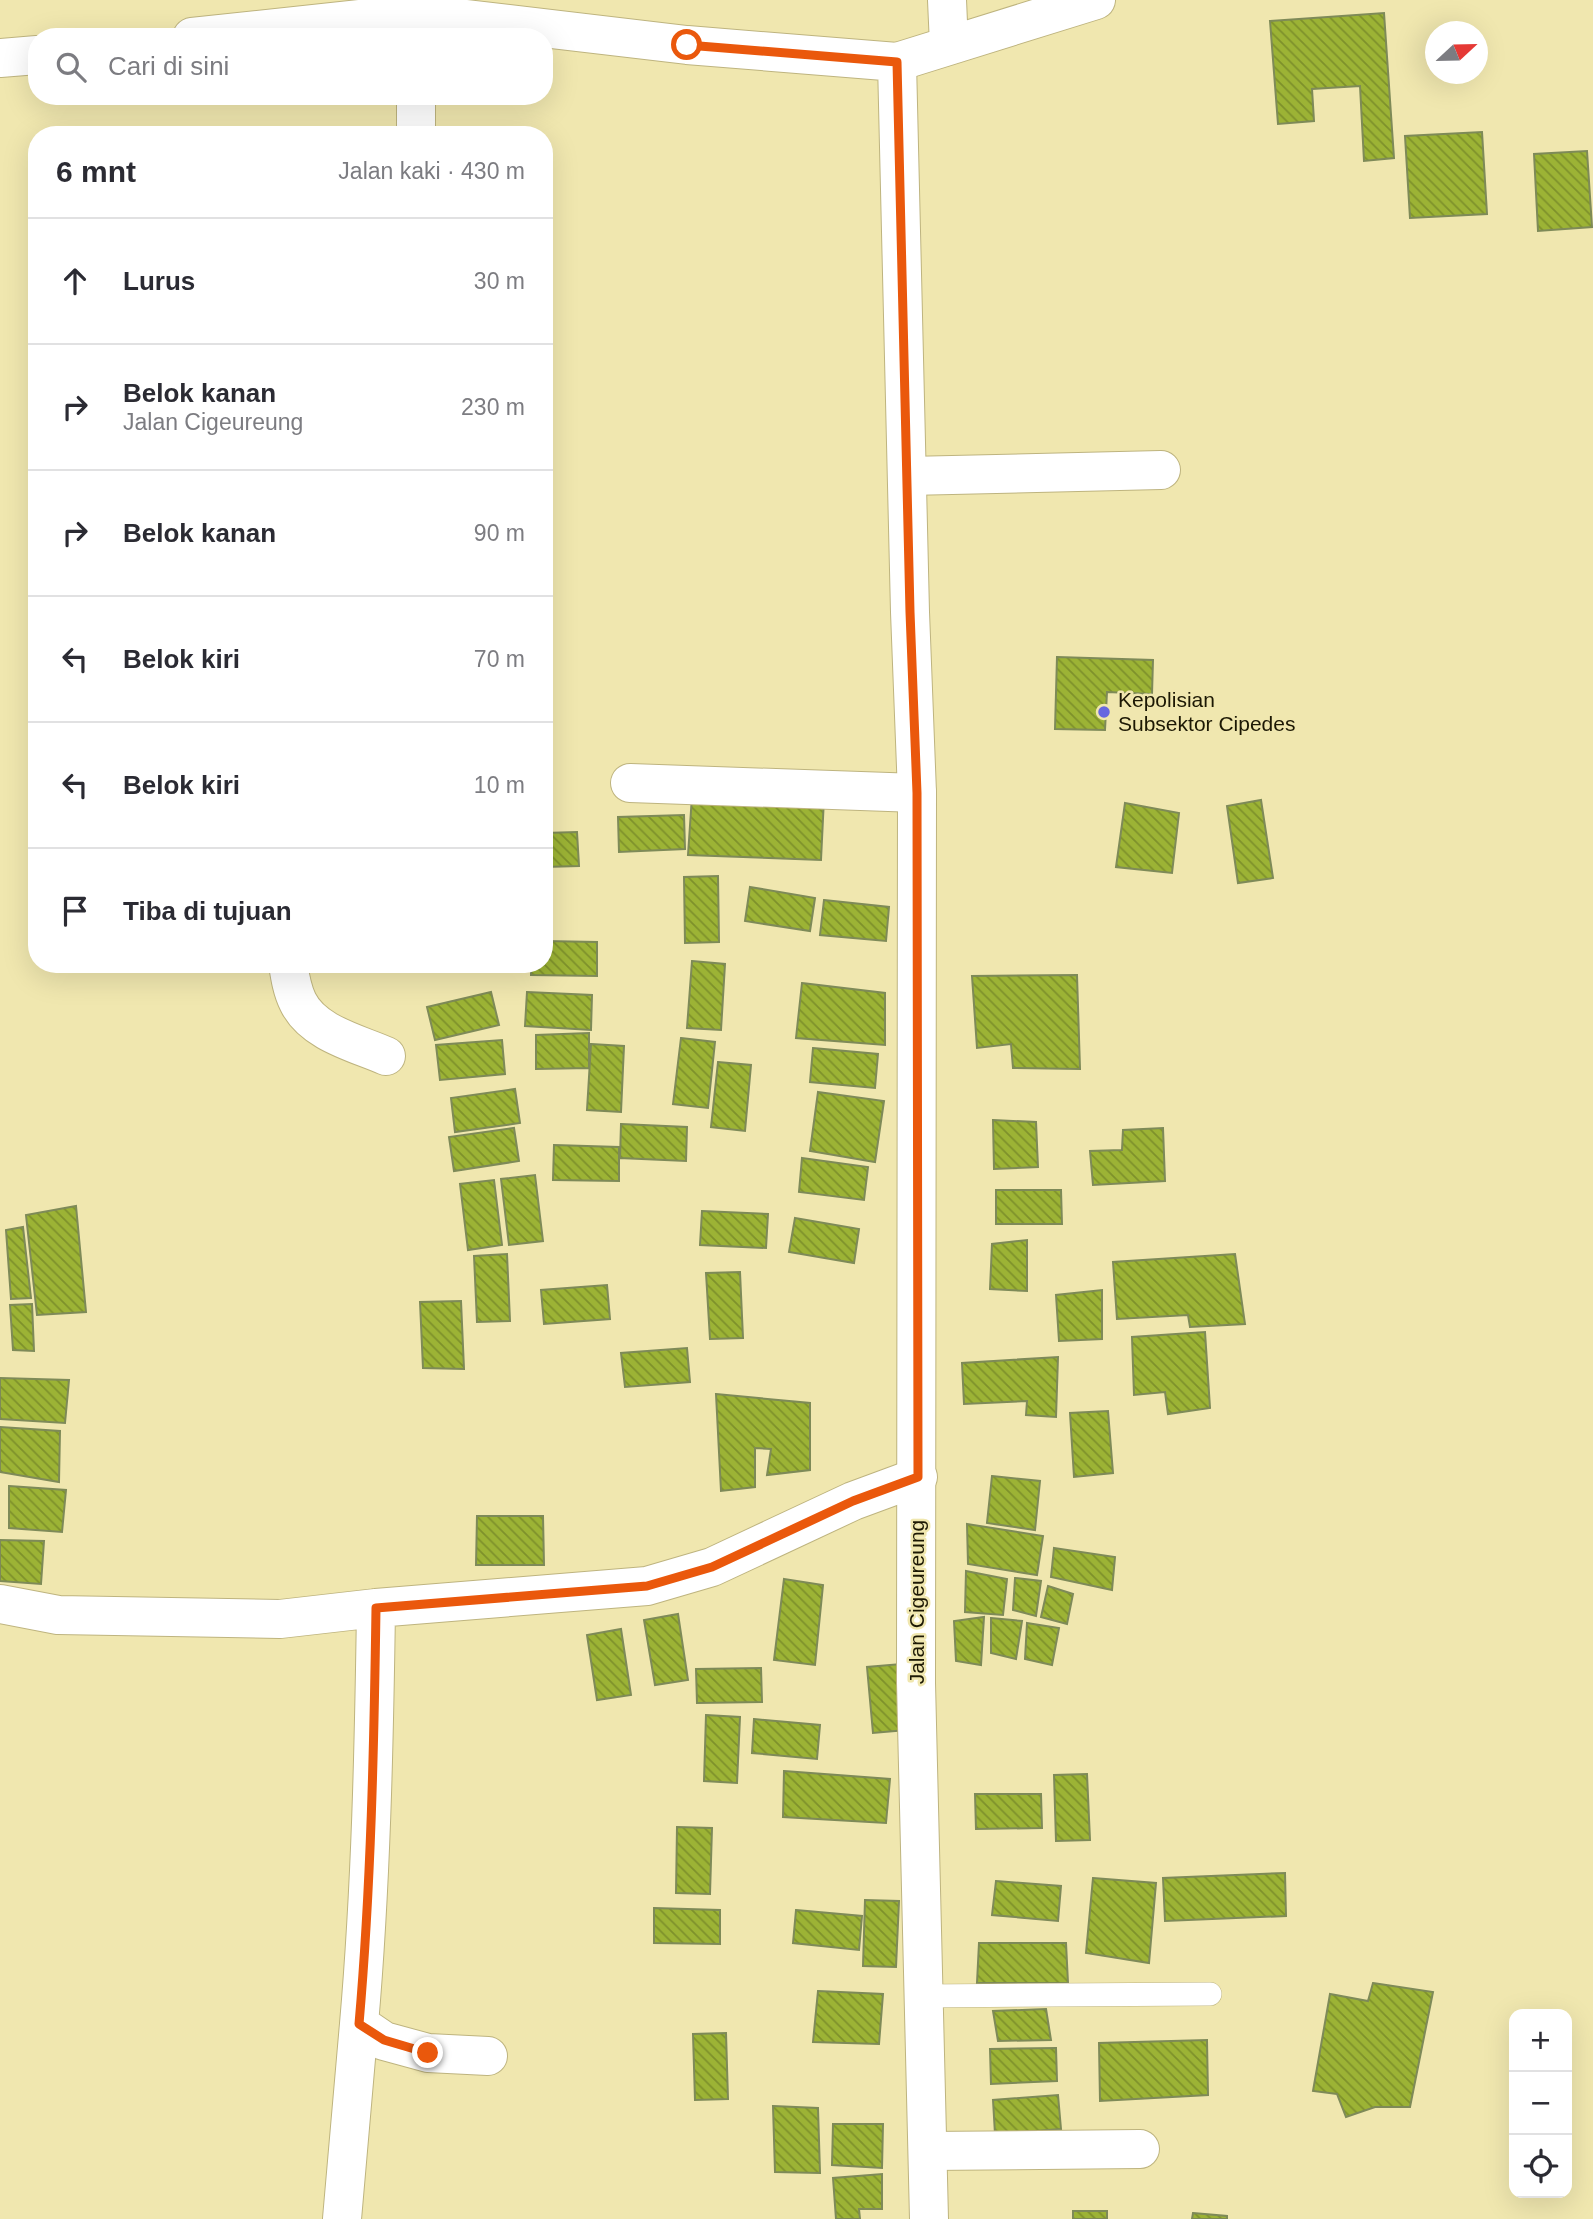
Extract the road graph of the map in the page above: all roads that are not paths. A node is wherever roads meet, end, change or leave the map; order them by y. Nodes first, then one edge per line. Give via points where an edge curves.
1 (947, 0) edge
2 (1096, 0) edge
3 (415, 25) edge
4 (359, 28) edge
5 (456, 28) edge
6 (553, 35) edge
7 (949, 46) junction
8 (28, 56) edge
9 (0, 58) edge
10 (897, 62) junction
11 (416, 105) edge
12 (416, 126) edge
13 (1161, 470) dead end
14 (908, 475) junction
15 (630, 783) dead end
16 (917, 793) junction
17 (290, 973) edge
18 (386, 1056) dead end
19 (918, 1477) junction
20 (0, 1604) edge
21 (376, 1608) junction
22 (1210, 1994) dead end
23 (924, 1996) junction
24 (359, 2024) junction
25 (488, 2056) dead end
26 (1140, 2149) dead end
27 (928, 2151) junction
28 (342, 2219) edge
29 (929, 2219) edge

1 - 7 street
2 - 7 street
3 - 4 street
3 - 5 street
6 - 10 street
7 - 10 street
8 - 9 street
10 - 14 street, Jalan Cigeureung
11 - 12 street
13 - 14 street
14 - 16 street, Jalan Cigeureung
15 - 16 street
16 - 19 street, Jalan Cigeureung
17 - 18 street via 298,1003 309,1018 321,1028
19 - 21 street via 853,1501 712,1567 647,1586
19 - 23 street, Jalan Cigeureung via 916,1683
20 - 21 street via 58,1615 281,1619
21 - 24 street via 374,1754
22 - 23 lane
23 - 27 street, Jalan Cigeureung
24 - 25 street via 384,2040 428,2053
24 - 28 street
26 - 27 street
27 - 29 street, Jalan Cigeureung

